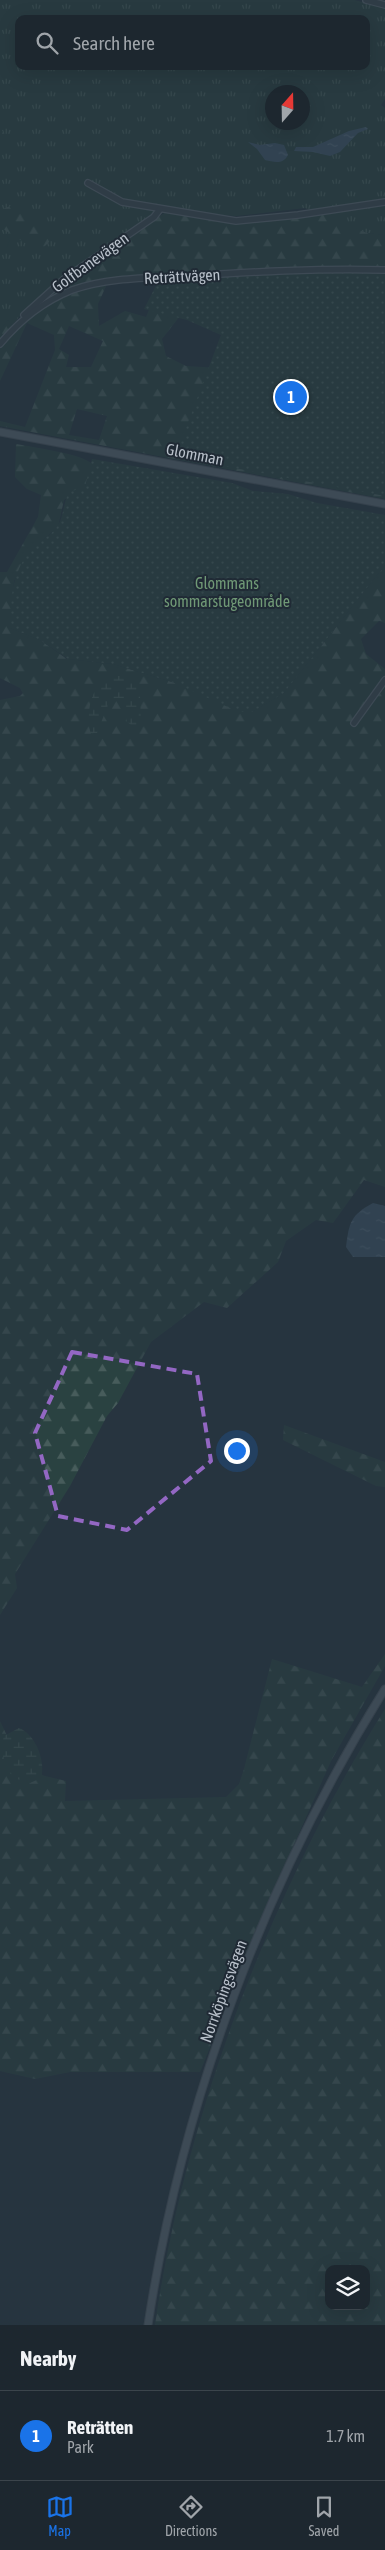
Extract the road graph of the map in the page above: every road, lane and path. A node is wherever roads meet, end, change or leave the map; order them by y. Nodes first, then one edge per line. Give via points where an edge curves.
1 (366, 0) edge
2 (385, 5) edge
3 (88, 182) dead end
4 (385, 202) edge
5 (160, 208) junction
6 (385, 270) edge
7 (23, 319) junction
8 (0, 344) edge
9 (0, 432) edge
10 (385, 504) edge
11 (385, 680) edge
12 (354, 723) dead end
13 (385, 1689) edge
14 (148, 2325) edge

1 - 2 street
3 - 5 street via 122,202
4 - 5 street via 244,221
5 - 7 street, Golfbanevägen via 158,214 64,279 32,306
6 - 7 street, Reträttvägen via 230,273 102,282 59,296
7 - 8 street, Reträttvägen
9 - 10 main road, Glomman
11 - 12 street
13 - 14 main road, Norrköpingsvägen via 310,1821 237,1988 184,2155

